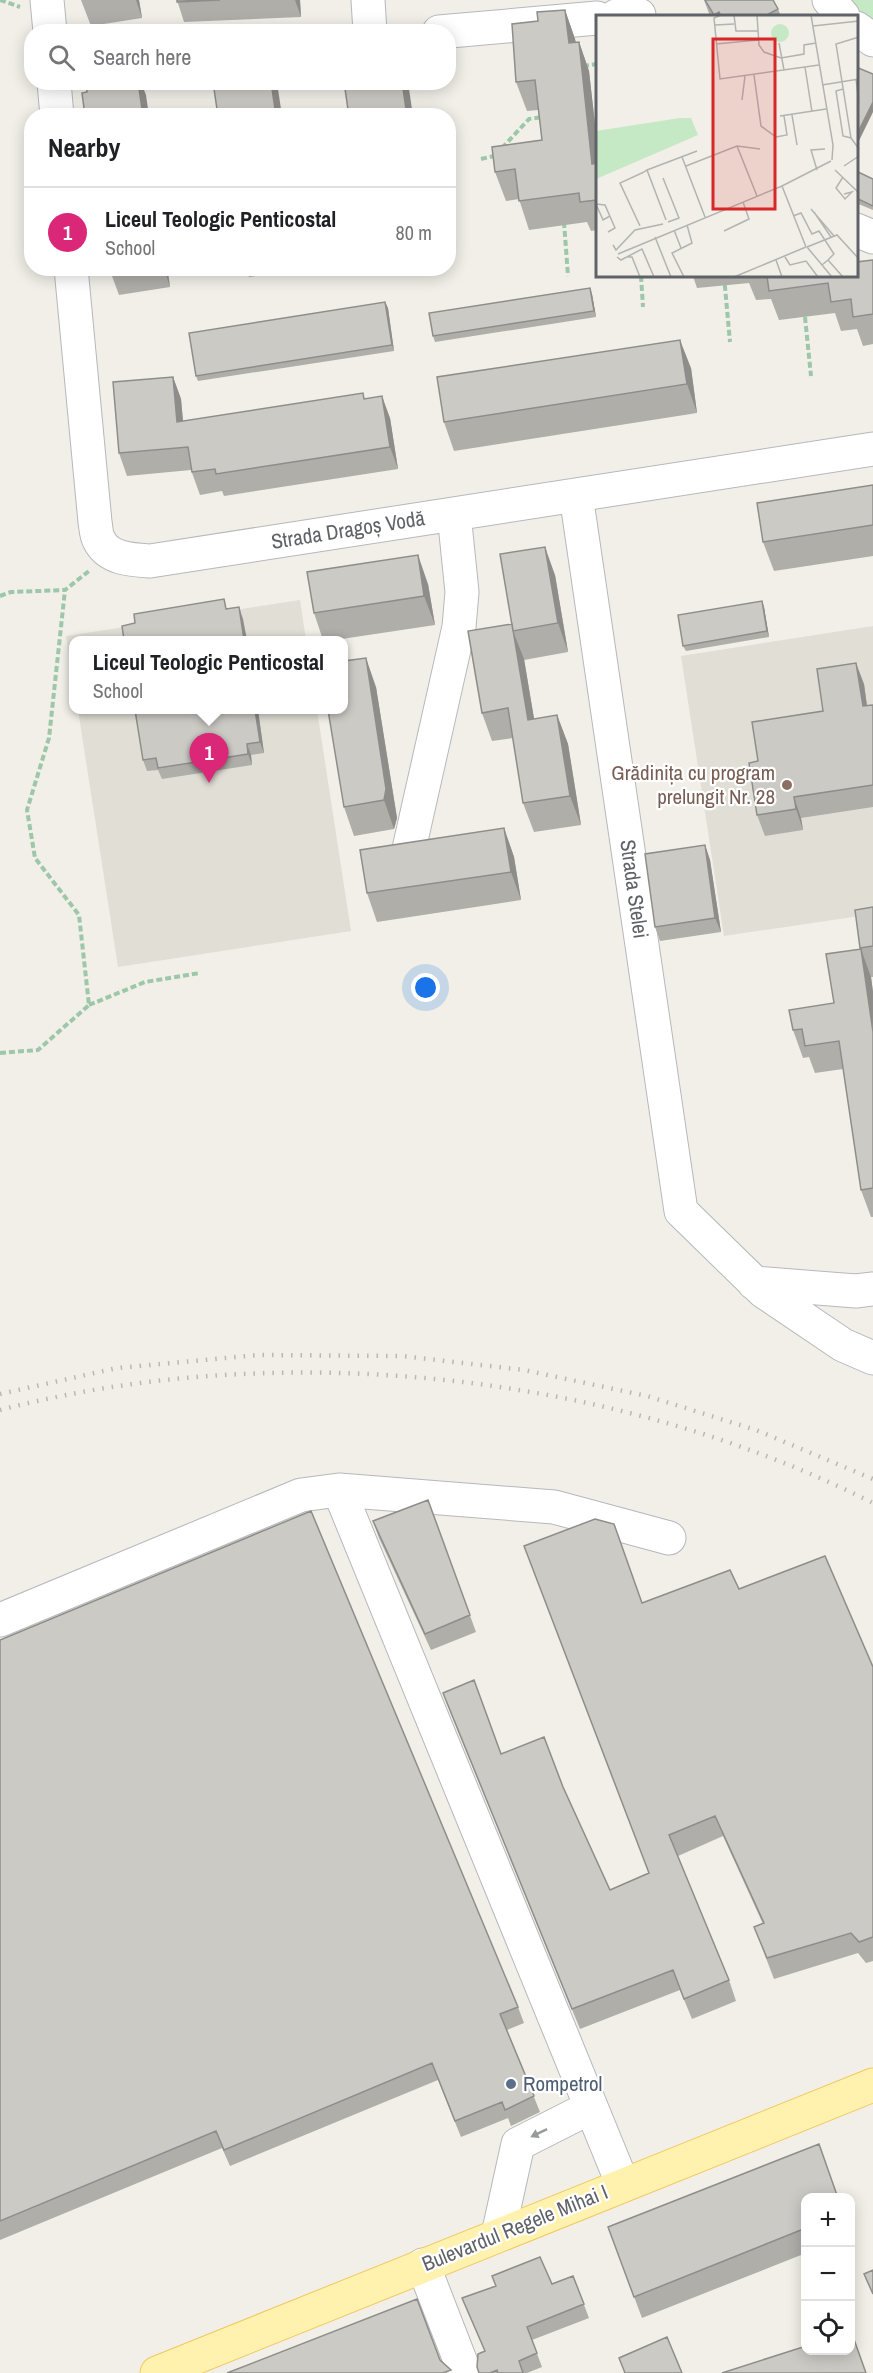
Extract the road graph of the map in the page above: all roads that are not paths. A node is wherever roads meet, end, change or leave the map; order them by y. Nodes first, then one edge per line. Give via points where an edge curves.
1 (47, 0) edge
2 (368, 0) edge
3 (829, 0) edge
4 (842, 15) edge
5 (596, 18) edge
6 (49, 24) edge
7 (370, 24) edge
8 (858, 29) edge
9 (456, 30) edge
10 (873, 40) edge
11 (55, 90) edge
12 (56, 108) edge
13 (858, 231) edge
14 (873, 237) edge
15 (72, 276) edge
16 (873, 449) edge
17 (576, 495) junction
18 (454, 514) junction
19 (409, 849) edge
20 (754, 1283) junction
21 (873, 1289) edge
22 (873, 1358) edge
23 (339, 1490) junction
24 (669, 1538) dead end
25 (0, 1620) edge
26 (873, 2085) edge
27 (591, 2107) junction
28 (623, 2185) junction
29 (498, 2235) junction
30 (423, 2265) junction
31 (157, 2373) edge
32 (465, 2373) edge

1 - 6 street
2 - 7 street
3 - 4 street
5 - 9 street
8 - 10 street
11 - 12 street
13 - 14 street
15 - 18 street, Strada Dragoș Vodă via 94,522 99,540 110,553 129,560 150,561
16 - 17 street, Strada Dragoș Vodă
17 - 18 street, Strada Dragoș Vodă
17 - 20 street, Strada Stelei via 681,1211
18 - 19 street via 461,581 459,627
20 - 21 street
20 - 22 street via 843,1346
23 - 24 street via 554,1507
23 - 25 street via 301,1495
23 - 27 street
26 - 28 main road, Bulevardul Regele Mihai I
27 - 28 street
27 -> 29 street via 518,2144
28 - 29 main road, Bulevardul Regele Mihai I
29 - 30 main road, Bulevardul Regele Mihai I
30 - 31 main road, Bulevardul Regele Mihai I
30 - 32 street

